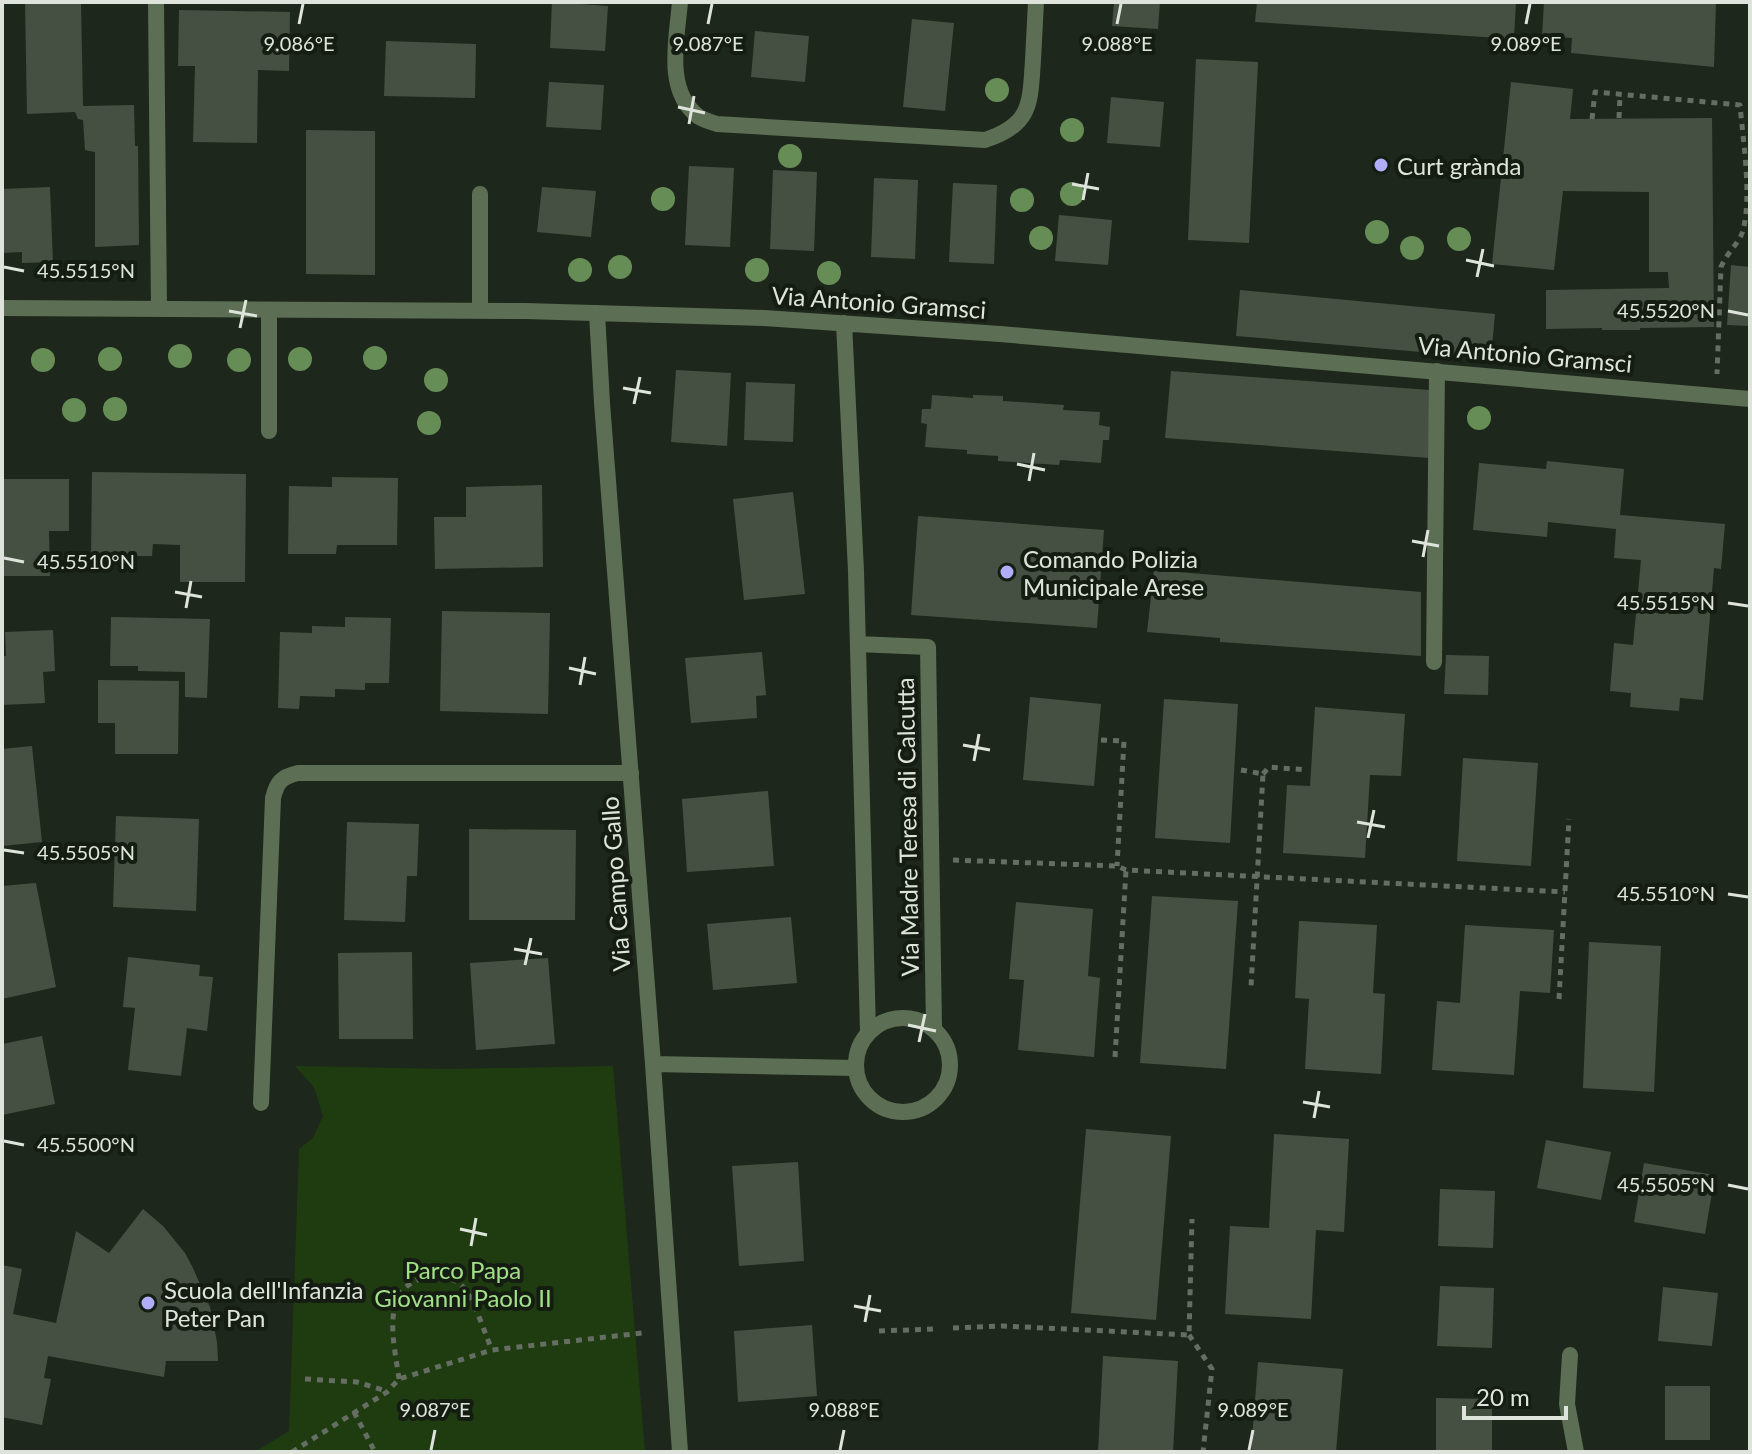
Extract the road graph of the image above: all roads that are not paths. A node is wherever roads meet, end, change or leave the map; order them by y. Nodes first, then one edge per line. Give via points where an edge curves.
1 (156, 2) edge
2 (680, 2) edge
3 (1036, 2) edge
4 (480, 194) dead end
5 (2, 308) edge
6 (159, 309) junction
7 (269, 310) junction
8 (480, 310) junction
9 (597, 313) junction
10 (844, 323) junction
11 (1437, 371) junction
12 (1750, 399) edge
13 (269, 431) dead end
14 (858, 644) junction
15 (1434, 662) dead end
16 (631, 773) junction
17 (934, 1028) junction
18 (868, 1032) junction
19 (653, 1064) junction
20 (856, 1068) junction
21 (261, 1103) dead end
22 (1570, 1355) dead end
23 (680, 1452) edge
24 (1576, 1452) edge

1 - 6 street
2 - 3 street via 678,87 700,117 717,124 985,140 1014,126 1030,101
4 - 8 street
5 - 6 street, Via Antonio Gramsci
6 - 7 street, Via Antonio Gramsci
7 - 8 street, Via Antonio Gramsci
7 - 13 street
8 - 9 street, Via Antonio Gramsci
9 - 10 street, Via Antonio Gramsci
9 - 16 street, Via Campo Gallo
10 - 11 street, Via Antonio Gramsci
10 - 14 street, Via Madre Teresa di Calcutta
11 - 12 street, Via Antonio Gramsci
11 - 15 street
14 - 17 street, Via Madre Teresa di Calcutta via 928,647
14 - 18 street, Via Madre Teresa di Calcutta
16 - 19 street, Via Campo Gallo
16 - 21 street via 298,773 281,779 273,798
17 - 18 street via 908,1017 893,1018
17 - 20 street via 950,1053 951,1068 940,1096 924,1108 898,1112 878,1104 863,1089
18 - 20 street via 858,1049
19 - 20 street
19 - 23 street, Via Campo Gallo
22 - 24 street via 1567,1404

